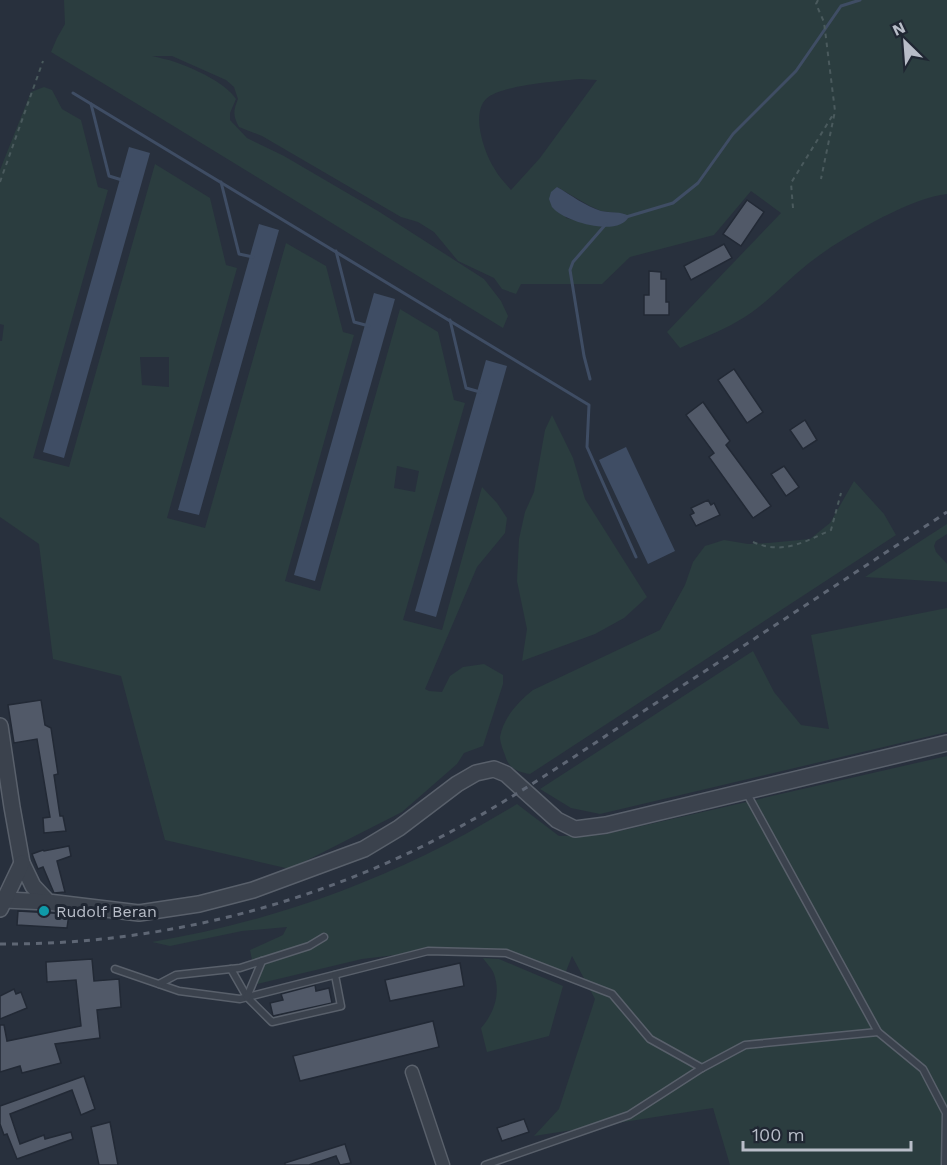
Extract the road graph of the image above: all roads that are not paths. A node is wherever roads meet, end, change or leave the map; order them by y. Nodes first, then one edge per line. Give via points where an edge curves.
1 (0, 726) edge
2 (947, 743) edge
3 (745, 791) junction
4 (22, 863) junction
5 (48, 902) junction
6 (3, 904) edge
7 (324, 937) dead end
8 (262, 961) junction
9 (115, 969) dead end
10 (231, 969) junction
11 (335, 975) junction
12 (159, 984) junction
13 (247, 997) junction
14 (878, 1032) junction
15 (702, 1068) junction
16 (412, 1072) dead end
17 (443, 1165) edge
18 (485, 1165) edge
19 (945, 1165) edge

1 - 4 street
2 - 3 street
3 - 5 street via 575,829 557,820 506,774 494,769 476,773 457,784 364,849 253,890 199,904 139,913
3 - 14 lane
4 - 5 street via 33,886
4 - 6 street
5 - 6 street
7 - 8 lane
8 - 10 lane
8 - 13 lane
9 - 12 lane
10 - 12 lane via 176,975
10 - 13 lane
11 - 13 lane
11 - 13 lane via 341,1006 272,1022
11 - 15 lane via 428,951 506,953 612,994 650,1039
12 - 13 lane via 179,991
14 - 15 lane via 745,1045
14 - 19 lane via 923,1069 946,1113
15 - 18 lane via 629,1115
16 - 17 street

